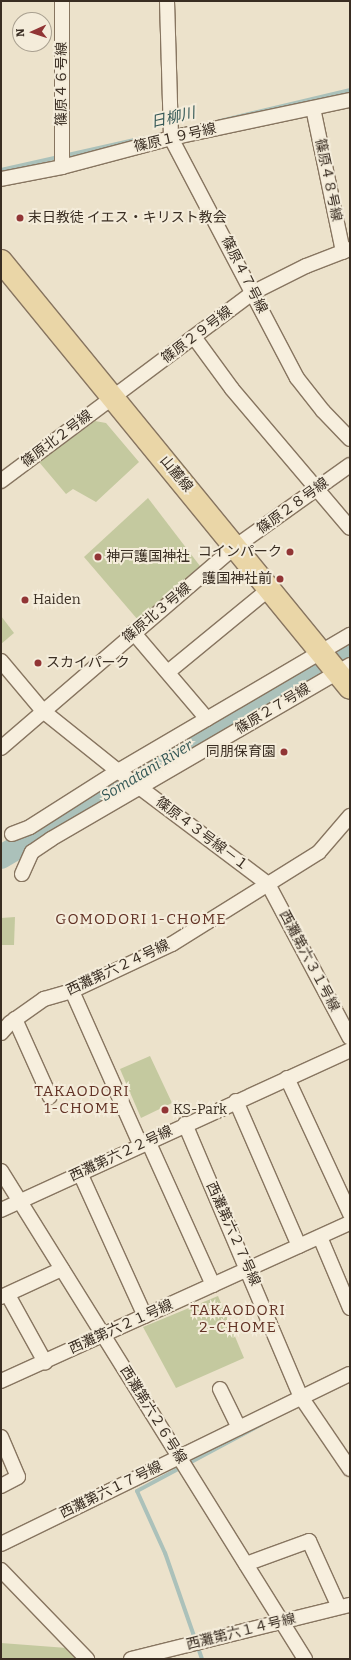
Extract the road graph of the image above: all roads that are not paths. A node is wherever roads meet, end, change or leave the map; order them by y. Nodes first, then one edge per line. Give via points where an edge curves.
1 (62, 1) edge
2 (167, 1) edge
3 (350, 100) edge
4 (313, 108) junction
5 (171, 132) junction
6 (62, 166) junction
7 (1, 179) edge
8 (347, 251) edge
9 (4, 270) edge
10 (254, 292) junction
11 (194, 337) junction
12 (113, 397) junction
13 (350, 438) edge
14 (350, 465) edge
15 (2, 477) edge
16 (317, 489) junction
17 (350, 528) edge
18 (235, 547) junction
19 (269, 589) junction
20 (133, 632) junction
21 (350, 635) edge
22 (1, 661) edge
23 (332, 662) edge
24 (168, 672) junction
25 (350, 688) edge
26 (43, 712) junction
27 (207, 719) junction
28 (1, 748) edge
29 (120, 773) junction
30 (139, 786) junction
31 (350, 816) edge
32 (12, 834) dead end
33 (22, 874) dead end
34 (268, 884) junction
35 (72, 990) junction
36 (15, 1020) junction
37 (1, 1033) edge
38 (350, 1038) edge
39 (350, 1050) edge
40 (287, 1078) junction
41 (50, 1097) dead end
42 (236, 1101) junction
43 (185, 1124) junction
44 (144, 1142) junction
45 (1, 1171) edge
46 (80, 1173) junction
47 (20, 1201) junction
48 (1, 1210) edge
49 (350, 1214) edge
50 (350, 1223) edge
51 (320, 1237) junction
52 (299, 1246) junction
53 (62, 1269) junction
54 (249, 1269) junction
55 (213, 1285) junction
56 (4, 1296) edge
57 (350, 1308) edge
58 (145, 1316) junction
59 (103, 1335) junction
60 (45, 1362) junction
61 (350, 1374) edge
62 (1, 1381) edge
63 (220, 1389) dead end
64 (301, 1397) junction
65 (239, 1428) junction
66 (1, 1436) edge
67 (179, 1457) junction
68 (350, 1470) edge
69 (1, 1486) edge
70 (1, 1544) edge
71 (246, 1564) junction
72 (1, 1570) edge
73 (345, 1606) edge
74 (281, 1622) junction
75 (87, 1659) edge
76 (131, 1659) edge
77 (305, 1659) edge

1 - 6 street, 篠原４６号線
2 - 5 street, 篠原４７号線
3 - 4 street, 篠原１９号線
4 - 5 street, 篠原１９号線
4 - 8 street, 篠原４８号線
5 - 6 street, 篠原１９号線
5 - 10 street, 篠原４７号線
6 - 7 street, 篠原１９号線
8 - 10 street, 篠原２９号線 via 306,266
9 - 12 main road, 山麓線
10 - 11 street, 篠原２９号線
10 - 13 street, 篠原４７号線 via 297,378
11 - 12 street, 篠原２９号線
11 - 16 street via 232,389
12 - 15 street, 篠原北２号線
12 - 18 main road, 山麓線
14 - 16 street, 篠原２８号線
16 - 17 street
16 - 18 street, 篠原２８号線
18 - 19 main road, 山麓線
18 - 20 street, 篠原北３号線
19 - 23 main road, 山麓線
19 - 24 street
20 - 24 street
20 - 26 street, 篠原北３号線
21 - 23 street, 篠原２７号線
22 - 26 street
23 - 25 main road, 山麓線
23 - 27 street, 篠原２７号線
23 - 30 street, 篠原２７号線
24 - 27 street
26 - 28 street, 篠原北３号線
26 - 29 street
27 - 29 street, 篠原２７号線
29 - 30 street, 篠原４３号線－１
29 - 32 street, 篠原２７号線 via 30,827
30 - 33 street, 篠原２７号線 via 32,852
30 - 34 street, 篠原４３号線－１
31 - 34 street, 西灘第六２４号線 via 319,852
34 - 35 street, 西灘第六２４号線 via 172,944
34 - 38 street, 西灘第六３１号線
35 - 36 street, 西灘第六２４号線 via 44,999
35 - 44 street
36 - 37 street, 西灘第六２４号線
36 - 41 street
39 - 40 street, 西灘第六２２号線
40 - 42 street, 西灘第六２２号線
40 - 49 street
42 - 43 street, 西灘第六２２号線
42 - 52 street
43 - 44 street, 西灘第六２２号線
43 - 54 street, 西灘第六２７号線
44 - 46 street, 西灘第六２２号線
44 - 55 street
45 - 47 street, 西灘第六２６号線
46 - 47 street, 西灘第六２２号線
46 - 58 street
47 - 48 street, 西灘第六２２号線
47 - 53 street, 西灘第六２６号線
50 - 51 street, 西灘第六２１号線
51 - 52 street, 西灘第六２１号線
51 - 57 street
52 - 54 street, 西灘第六２１号線
53 - 56 street
53 - 59 street, 西灘第六２６号線
54 - 55 street, 西灘第六２１号線
54 - 64 street, 西灘第六２７号線
55 - 58 street, 西灘第六２１号線
56 - 60 street
58 - 59 street, 西灘第六２１号線
59 - 60 street, 西灘第六２１号線
59 - 67 street, 西灘第六２６号線
60 - 62 street, 西灘第六２１号線
61 - 64 street, 西灘第六１７号線
63 - 65 street
64 - 65 street, 西灘第六１７号線
64 - 68 street, 西灘第六２７号線
65 - 67 street, 西灘第六１７号線
66 - 69 street via 18,1477
67 - 70 street, 西灘第六１７号線
67 - 71 street, 西灘第六２６号線
71 - 73 street via 309,1541
71 - 74 street, 西灘第六２６号線
72 - 75 street
73 - 74 street, 西灘第六１４号線
74 - 76 street, 西灘第六１４号線
74 - 77 street, 西灘第六２６号線

